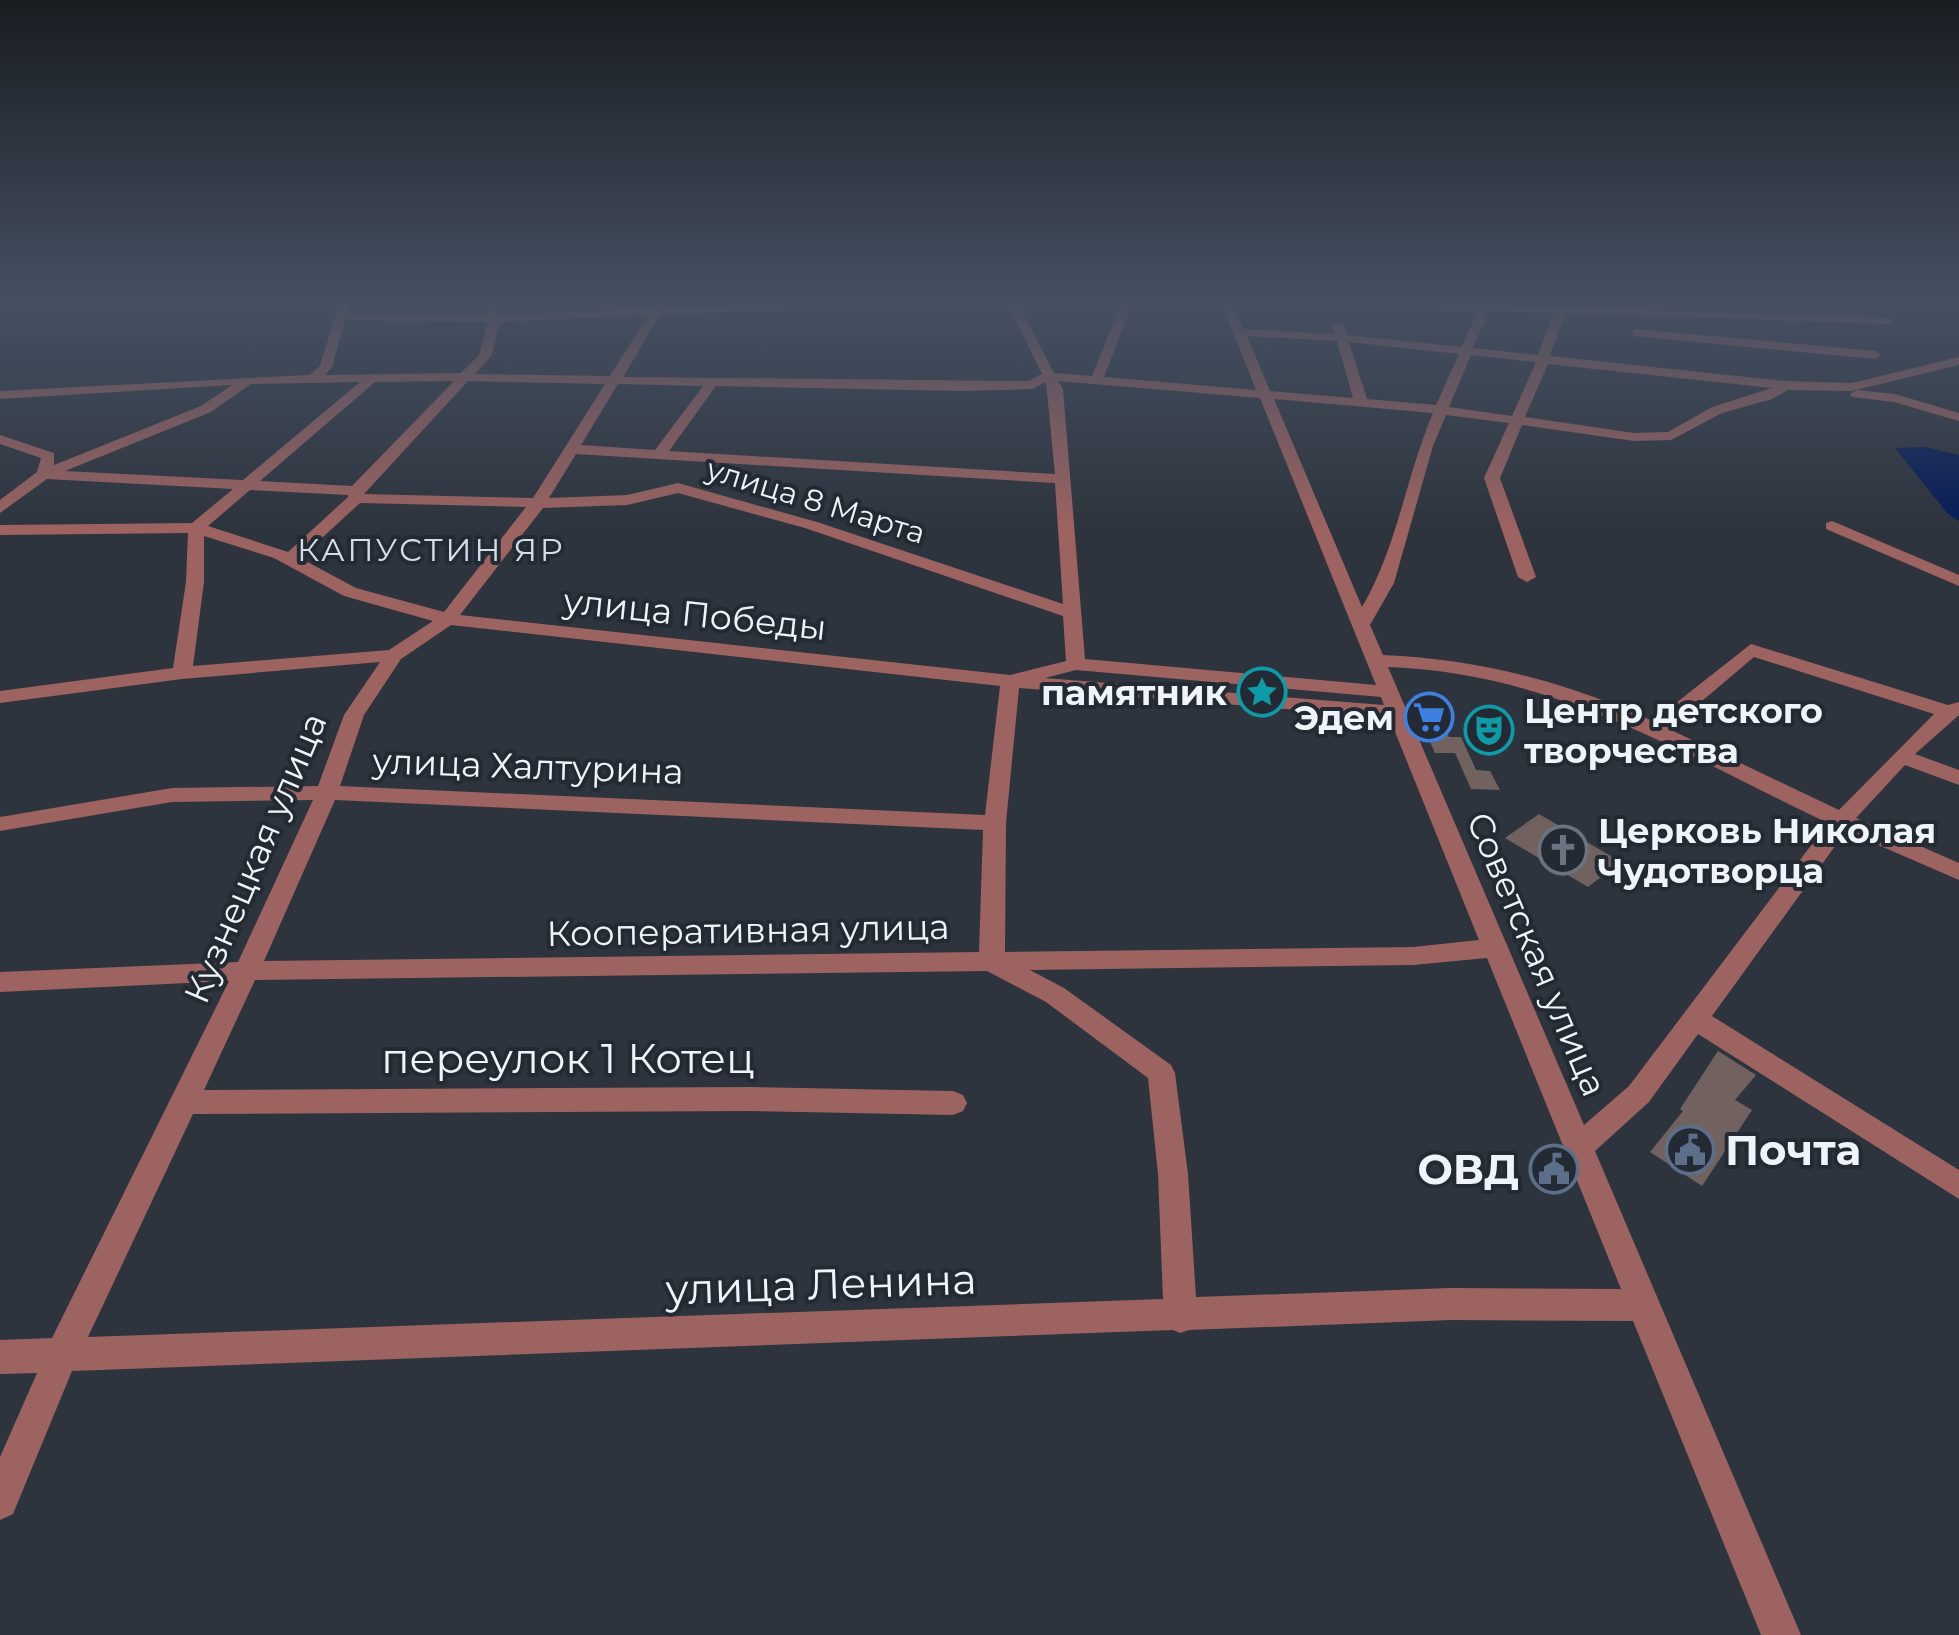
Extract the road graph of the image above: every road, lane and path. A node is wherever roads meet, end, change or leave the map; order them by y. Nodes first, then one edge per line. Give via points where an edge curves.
1 (616, 377) edge
2 (1046, 377) edge
3 (1049, 377) edge
4 (1058, 377) edge
5 (1098, 377) edge
6 (1258, 377) edge
7 (1354, 377) edge
8 (1456, 377) edge
9 (1536, 377) edge
10 (1735, 377) edge
11 (1781, 377) edge
12 (1892, 377) edge
13 (313, 378) joint
14 (372, 378) junction
15 (460, 378) junction
16 (248, 380) junction
17 (614, 381) junction
18 (1096, 382) junction
19 (712, 383) junction
20 (1786, 386) junction
21 (1266, 394) junction
22 (0, 396) edge
23 (1361, 403) junction
24 (1442, 410) junction
25 (1959, 417) edge
26 (1518, 421) junction
27 (0, 439) edge
28 (572, 449) junction
29 (661, 452) junction
30 (44, 474) junction
31 (1061, 479) junction
32 (251, 484) junction
33 (356, 495) junction
34 (538, 503) junction
35 (0, 508) edge
36 (1832, 526) dead end
37 (196, 528) junction
38 (0, 530) edge
39 (290, 559) junction
40 (1528, 576) dead end
41 (1959, 582) edge
42 (1075, 614) junction
43 (448, 618) junction
44 (1362, 624) junction
45 (394, 655) junction
46 (1377, 661) junction
47 (1076, 664) junction
48 (182, 673) junction
49 (1010, 681) junction
50 (0, 697) edge
51 (1394, 702) junction
52 (1954, 710) edge
53 (1655, 730) junction
54 (1902, 756) junction
55 (1959, 778) edge
56 (326, 793) junction
57 (1842, 821) junction
58 (996, 823) junction
59 (0, 824) edge
60 (1959, 872) edge
61 (1496, 948) junction
62 (992, 962) junction
63 (247, 971) junction
64 (0, 982) edge
65 (1694, 1018) junction
66 (184, 1102) junction
67 (953, 1103) dead end
68 (1580, 1147) junction
69 (1959, 1186) edge
70 (1645, 1305) junction
71 (1180, 1316) junction
72 (62, 1354) junction
73 (0, 1357) edge
74 (0, 1501) edge
75 (1782, 1635) edge

1 - 17 street, Кузнецкая улица
2 - 19 street via 1032,385 963,387
3 - 31 street via 1056,389
4 - 18 street
5 - 18 street
6 - 21 street, Советская улица
7 - 23 street
8 - 24 street
9 - 26 street
10 - 20 street
11 - 20 street
12 - 20 street via 1852,387
13 - 14 street
13 - 16 street
14 - 15 street
14 - 32 street
15 - 17 street
15 - 33 street
16 - 22 street
16 - 30 street via 206,409
17 - 19 street
17 - 28 street, Кузнецкая улица
18 - 21 street
19 - 29 street
20 - 25 street via 1895,398
20 - 26 street via 1717,410 1671,436
21 - 23 street
21 - 44 street, Советская улица
23 - 24 street
24 - 26 street
24 - 44 street via 1385,582
26 - 40 street via 1492,478
27 - 30 street via 50,456
28 - 29 street
28 - 34 street, Кузнецкая улица
29 - 31 street
30 - 32 street, улица 8 Марта
30 - 35 street
31 - 42 street
32 - 33 street, улица 8 Марта
32 - 37 street
33 - 34 street, улица 8 Марта
33 - 39 street
34 - 42 street, улица 8 Марта via 627,500 678,488
34 - 43 street, Кузнецкая улица
36 - 41 street
37 - 38 street, улица Победы
37 - 39 street, улица Победы
37 - 48 street
39 - 43 street, улица Победы via 350,592
42 - 47 street
43 - 45 street, Кузнецкая улица
43 - 49 street, улица Победы
44 - 46 street, Советская улица
45 - 48 street
45 - 56 street, Кузнецкая улица via 354,715
46 - 51 street, Советская улица
46 - 53 street via 1423,660 1523,678 1599,702
47 - 49 street
47 - 51 street
48 - 50 street
49 - 51 street, улица Победы
49 - 58 street
51 - 61 street, Советская улица
52 - 53 street via 1750,650
52 - 54 street
53 - 57 street
54 - 55 street
54 - 57 street
56 - 58 street, улица Халтурина
56 - 59 street, улица Халтурина via 172,795
56 - 63 street, Кузнецкая улица
57 - 60 street
57 - 65 street
58 - 62 street
61 - 62 street, Кооперативная улица via 1412,956
61 - 68 street, Советская улица
62 - 63 street, Кооперативная улица
62 - 71 street via 1055,996 1160,1073
63 - 64 street, Кооперативная улица
63 - 66 street, Кузнецкая улица
65 - 68 street via 1639,1094
65 - 69 street
66 - 67 street, переулок 1 Котец
66 - 72 street, Кузнецкая улица
68 - 70 street, Советская улица
70 - 71 street, улица Ленина via 1451,1304
70 - 75 street, Советская улица
71 - 72 street, улица Ленина
72 - 73 street, улица Ленина
72 - 74 street, Кузнецкая улица

